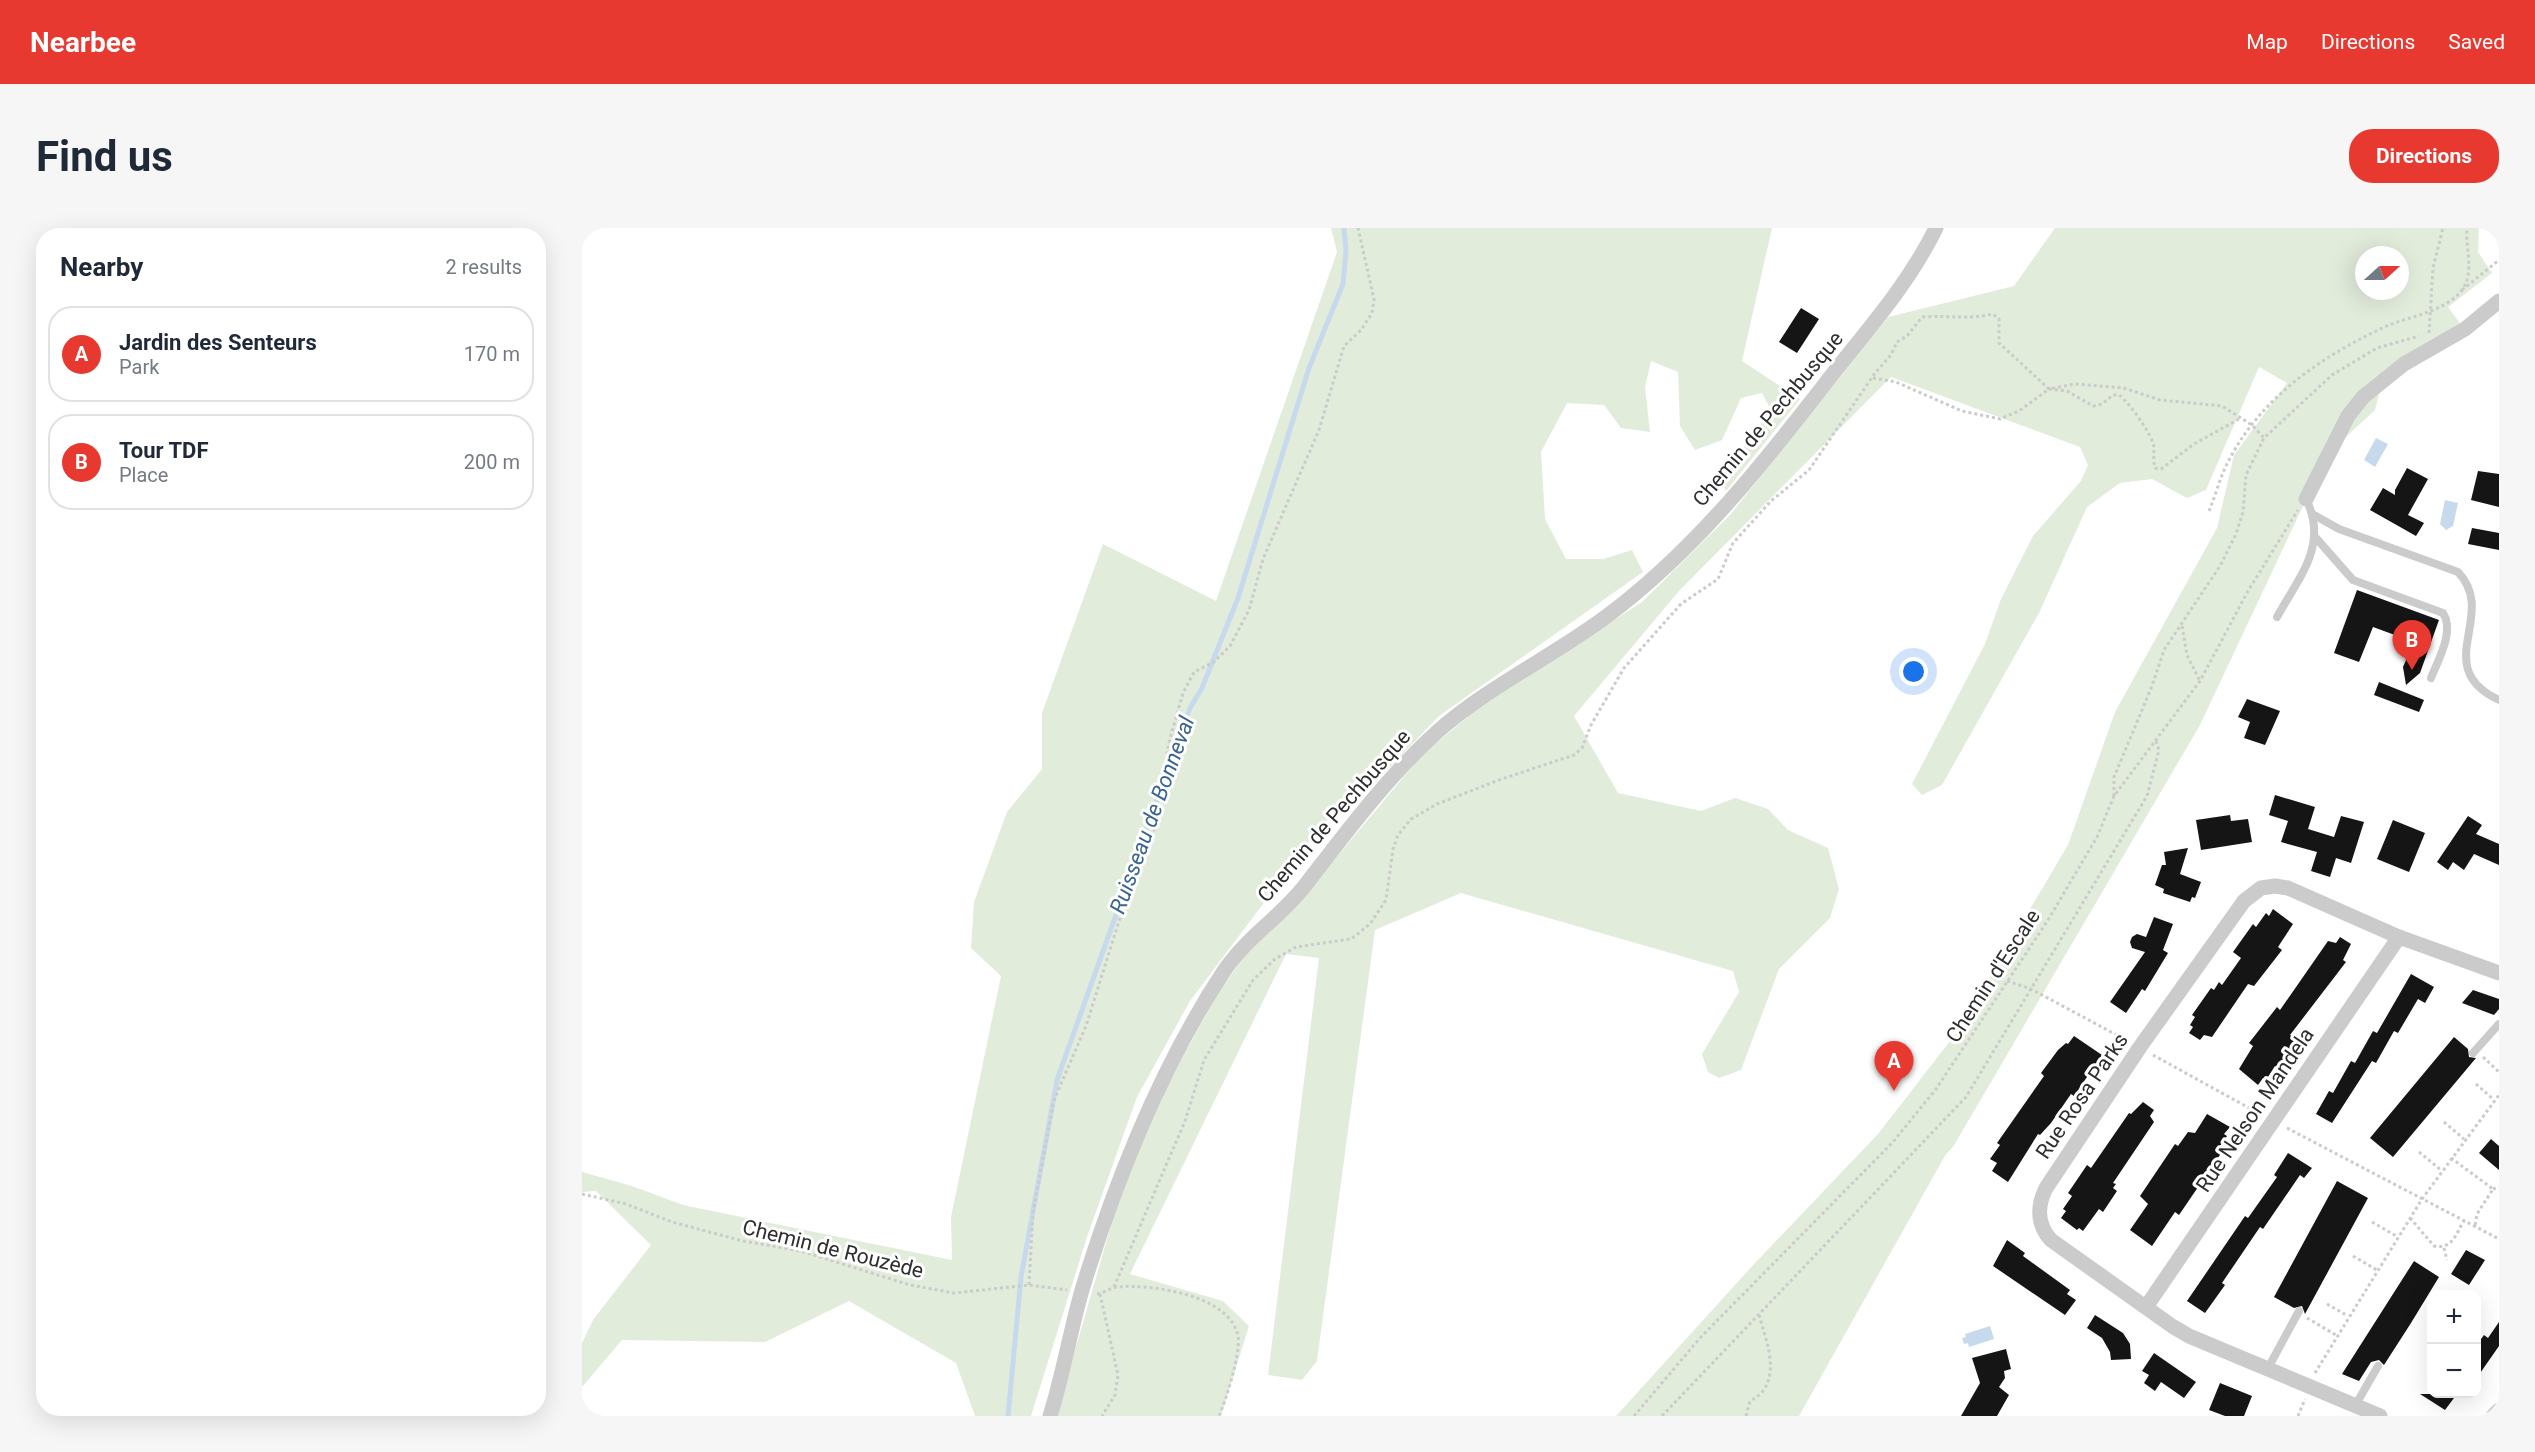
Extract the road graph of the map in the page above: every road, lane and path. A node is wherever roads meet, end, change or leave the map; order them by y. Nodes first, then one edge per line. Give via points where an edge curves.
1 (1358, 228) edge
2 (1936, 228) edge
3 (2443, 228) edge
4 (2467, 228) edge
5 (2499, 260) edge
6 (2462, 290) junction
7 (2499, 301) edge
8 (2430, 312) junction
9 (2438, 328) dead end
10 (2429, 333) junction
11 (2431, 350) junction
12 (1873, 378) junction
13 (2049, 389) junction
14 (2240, 418) junction
15 (2252, 425) junction
16 (2264, 438) junction
17 (2306, 499) junction
18 (2209, 511) dead end
19 (2314, 515) junction
20 (2316, 538) junction
21 (2277, 617) dead end
22 (2182, 625) junction
23 (2432, 678) dead end
24 (2200, 681) junction
25 (2499, 700) edge
26 (2156, 741) junction
27 (2114, 796) junction
28 (2399, 937) junction
29 (2499, 974) edge
30 (2007, 981) junction
31 (2031, 989) junction
32 (2499, 1024) edge
33 (2140, 1047) junction
34 (2474, 1052) joint
35 (2499, 1072) edge
36 (2476, 1084) dead end
37 (2499, 1095) edge
38 (2494, 1100) junction
39 (2272, 1121) junction
40 (2444, 1122) dead end
41 (2464, 1139) junction
42 (2419, 1152) dead end
43 (2451, 1158) junction
44 (2442, 1170) junction
45 (2499, 1187) edge
46 (2493, 1189) junction
47 (582, 1194) edge
48 (2422, 1198) junction
49 (2410, 1218) junction
50 (2464, 1220) junction
51 (2372, 1222) dead end
52 (2475, 1227) junction
53 (2398, 1237) junction
54 (2499, 1239) edge
55 (2444, 1248) junction
56 (2353, 1256) dead end
57 (2447, 1260) dead end
58 (2377, 1270) junction
59 (1029, 1285) junction
60 (1082, 1292) junction
61 (1100, 1294) dead end
62 (2327, 1304) dead end
63 (2146, 1307) junction
64 (2299, 1312) joint
65 (1759, 1315) junction
66 (2348, 1316) junction
67 (2336, 1335) junction
68 (2378, 1366) dead end
69 (2267, 1370) junction
70 (2310, 1387) junction
71 (2355, 1406) junction
72 (2499, 1410) edge
73 (1050, 1416) edge
74 (1102, 1416) edge
75 (1219, 1416) edge
76 (1634, 1416) edge
77 (1662, 1416) edge
78 (1746, 1416) edge
79 (2298, 1416) edge
80 (2380, 1416) edge
81 (2493, 1416) edge

1 - 59 path via 1374,299 1372,313 1344,346 1319,430 1263,560 1249,610 1230,646 1214,662 1194,672 1184,693 1169,742 1153,837 1119,921 1086,1026 1054,1100 1033,1212
2 - 60 street, Chemin de Pechbusque via 1904,284 1764,463 1707,525 1639,591 1604,618 1496,687 1436,734 1381,789 1294,899 1245,943 1196,1016 1154,1101
3 - 8 path via 2433,268
4 - 6 path via 2470,272
5 - 6 path
6 - 8 path
7 - 11 street
8 - 10 path
8 - 15 path via 2392,324 2346,346 2286,387
9 - 10 path
10 - 11 path
10 - 16 path via 2377,348 2332,375
11 - 17 street via 2404,364 2363,397 2348,416
12 - 13 path via 1896,382 1962,411 2000,419 2019,411
12 - 13 path via 1897,342 1922,317 1970,319 1993,314 1999,319 1999,343
12 - 75 path via 1809,470 1771,501 1733,543 1718,579 1681,604 1624,668 1582,748 1574,755 1437,804 1412,819 1398,836 1386,900 1370,924 1351,939 1296,947 1275,959 1253,980 1204,1060 1185,1121 1114,1287 1194,1295 1234,1324 1239,1338 1234,1370
13 - 14 path via 2075,384 2124,388 2160,400 2222,406
13 - 14 path via 2067,391 2094,406 2120,395 2147,431 2155,447 2155,468 2161,469 2194,444
14 - 15 path
15 - 16 path
15 - 18 path via 2229,460
16 - 22 path via 2246,475 2243,512 2236,534
17 - 19 lane
17 - 24 path, Chemin d'Escale via 2248,591
19 - 20 lane
19 - 25 lane via 2339,529 2458,572 2470,583 2477,612 2467,651 2469,669 2488,694
20 - 21 lane
20 - 23 lane via 2353,580 2443,613 2448,629
22 - 24 path via 2187,655
22 - 27 path via 2164,650 2114,777
24 - 26 path, Chemin d'Escale
26 - 27 path, Chemin d'Escale
26 - 31 path via 2159,750 2147,796
27 - 30 path, Chemin d'Escale via 2097,837
28 - 29 street, Rue Rosa Parks
28 - 33 street, Rue Rosa Parks via 2295,890 2261,888 2244,901
28 - 39 street, Rue Nelson Mandela
30 - 31 path
30 - 76 path, Chemin d'Escale via 1936,1089 1893,1142 1700,1338
31 - 33 path
31 - 65 path via 1966,1096
32 - 34 lane
33 - 39 path
33 - 63 street, Rue Rosa Parks via 2046,1188 2040,1201 2040,1216 2051,1240
34 - 35 path
36 - 38 path
37 - 38 path
38 - 41 path
39 - 48 path
39 - 63 street, Rue Nelson Mandela
40 - 41 path
41 - 43 path
42 - 44 path
43 - 44 path
43 - 46 path
44 - 48 path
45 - 46 path
46 - 52 path via 2477,1214
47 - 59 path, Chemin de Rouzède via 743,1241 801,1251 910,1286 954,1293
48 - 49 path
48 - 50 path
49 - 53 path
49 - 55 path via 2434,1246
50 - 52 path
50 - 55 path via 2451,1244
51 - 53 path
52 - 54 path
53 - 58 path
55 - 57 path
56 - 58 path
58 - 66 path
59 - 60 path, Chemin de Rouzède
60 - 73 street, Chemin de Pechbusque
61 - 74 path via 1118,1375 1114,1395
62 - 66 path
63 - 69 street, Rue Rosa Parks via 2190,1336
64 - 67 path
64 - 69 lane
65 - 77 path
65 - 78 path via 1771,1361 1770,1377 1760,1396 1750,1401
66 - 67 path
67 - 70 path
68 - 71 lane
69 - 70 street, Rue Rosa Parks
70 - 71 street, Rue Rosa Parks
70 - 79 path
71 - 80 street, Rue Rosa Parks
72 - 81 street

